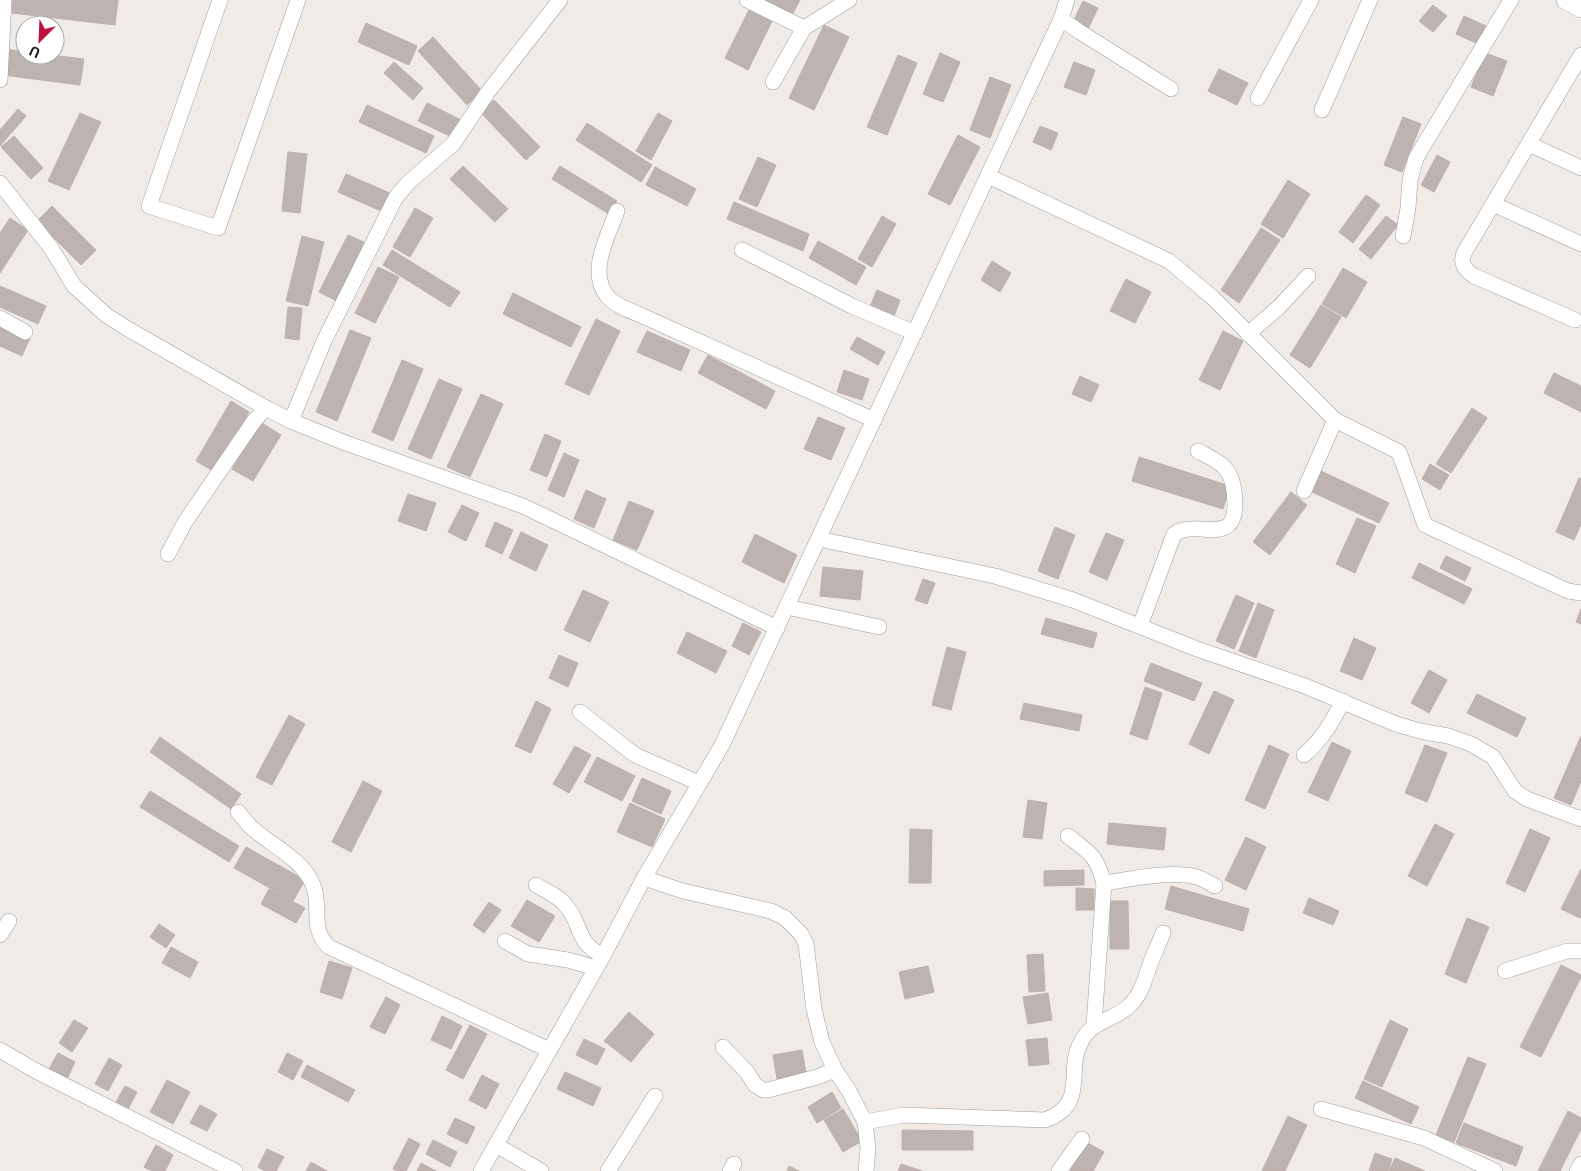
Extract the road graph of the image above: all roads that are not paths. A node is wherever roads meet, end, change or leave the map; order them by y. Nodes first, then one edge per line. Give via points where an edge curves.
1 (4, 0) edge
2 (220, 0) edge
3 (298, 0) edge
4 (560, 0) edge
5 (747, 0) edge
6 (848, 0) edge
7 (1067, 0) edge
8 (1311, 0) edge
9 (1370, 0) edge
10 (1511, 0) edge
11 (1566, 0) edge
12 (1581, 8) edge
13 (1061, 19) junction
14 (804, 28) junction
15 (1581, 56) edge
16 (0, 80) edge
17 (773, 82) dead end
18 (1171, 89) dead end
19 (1258, 98) dead end
20 (1322, 110) dead end
21 (1529, 144) junction
22 (1581, 168) edge
23 (988, 176) junction
24 (0, 183) edge
25 (1493, 204) junction
26 (617, 211) dead end
27 (1403, 236) dead end
28 (1581, 244) edge
29 (742, 250) dead end
30 (1308, 276) dead end
31 (0, 318) edge
32 (1575, 320) dead end
33 (25, 332) dead end
34 (914, 333) junction
35 (1248, 334) junction
36 (266, 408) junction
37 (874, 420) junction
38 (1335, 420) junction
39 (291, 421) junction
40 (1198, 451) dead end
41 (1304, 492) dead end
42 (818, 539) junction
43 (168, 554) dead end
44 (1581, 593) edge
45 (787, 607) junction
46 (1140, 626) junction
47 (879, 627) dead end
48 (777, 628) junction
49 (1343, 702) junction
50 (580, 712) dead end
51 (1304, 755) dead end
52 (700, 783) junction
53 (238, 812) dead end
54 (1581, 819) edge
55 (1068, 836) dead end
56 (644, 878) junction
57 (1104, 883) junction
58 (536, 885) dead end
59 (1215, 886) dead end
60 (9, 921) dead end
61 (1163, 933) dead end
62 (0, 935) edge
63 (505, 941) dead end
64 (1581, 951) edge
65 (600, 962) junction
66 (1505, 971) dead end
67 (1094, 1025) junction
68 (723, 1047) dead end
69 (0, 1050) edge
70 (549, 1050) junction
71 (835, 1070) junction
72 (655, 1096) dead end
73 (1321, 1109) dead end
74 (865, 1122) junction
75 (1082, 1139) dead end
76 (496, 1145) junction
77 (1581, 1164) edge
78 (235, 1171) edge
79 (481, 1171) edge
80 (541, 1171) edge
81 (608, 1171) edge
82 (866, 1171) edge
83 (1059, 1171) edge
84 (1495, 1171) edge
85 (1577, 1171) edge

1 - 16 street
2 - 3 street via 149,206 218,228
4 - 39 street via 488,92 454,144 396,197 324,341
5 - 14 street
6 - 14 street
7 - 13 street
8 - 19 street
9 - 20 street
10 - 27 street via 1416,158
11 - 12 street
13 - 18 street
13 - 23 street
14 - 17 street
15 - 21 street
21 - 22 street
21 - 25 street
23 - 34 street
23 - 35 street via 1169,261 1213,298
24 - 36 street via 51,248 74,286 88,300 128,329
25 - 28 street
25 - 32 street via 1464,253 1463,266 1474,276
26 - 37 street via 600,259 599,277 612,301
29 - 34 street via 852,306
30 - 35 street via 1279,308
31 - 33 street
34 - 37 street
35 - 38 street
36 - 39 street
36 - 43 street via 185,522
37 - 42 street
38 - 41 street
38 - 44 street via 1399,452 1426,525 1568,591
39 - 48 street via 522,506
40 - 46 street via 1222,463 1232,480 1235,508 1232,519 1225,528 1218,530 1185,529 1174,534
42 - 45 street
42 - 46 street via 995,576 1073,600
45 - 47 street
45 - 48 street
46 - 49 street
48 - 52 street via 722,745
49 - 51 street via 1326,733
49 - 54 street via 1396,724 1471,744 1493,757 1515,791 1527,799
50 - 52 street via 635,755
52 - 56 street
53 - 70 street via 306,874 315,894 319,935 329,947
55 - 57 street via 1099,864
56 - 65 street
56 - 71 street via 683,891 771,911 794,925 806,944 816,1017 822,1042
57 - 59 street via 1191,876
57 - 67 street
58 - 65 street via 559,898 566,906 580,935
60 - 62 street
61 - 67 street via 1137,998 1128,1008
63 - 65 street via 528,954
64 - 66 street via 1567,951
65 - 70 street
67 - 74 street via 1078,1047 1070,1099 1056,1116 1045,1120 904,1115
68 - 71 street via 763,1090
69 - 78 street
70 - 76 street
71 - 74 street via 850,1090
72 - 81 street
73 - 84 street via 1424,1138
74 - 82 street
75 - 83 street
76 - 79 street
76 - 80 street
77 - 85 street

